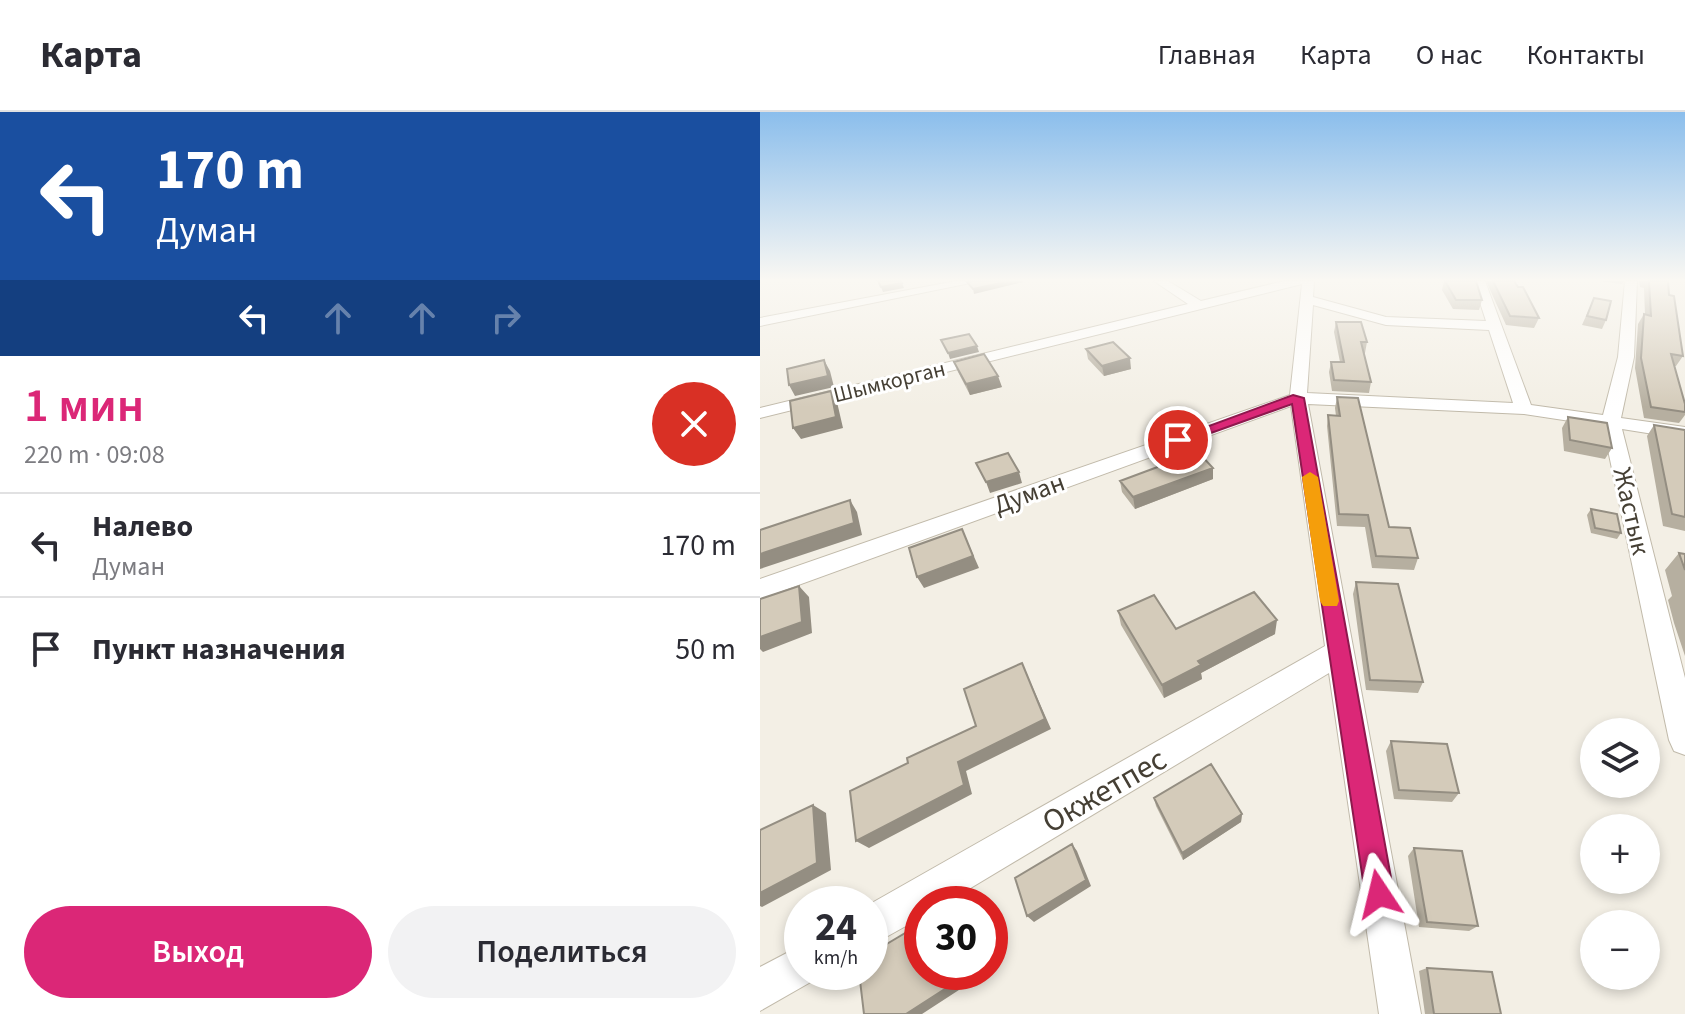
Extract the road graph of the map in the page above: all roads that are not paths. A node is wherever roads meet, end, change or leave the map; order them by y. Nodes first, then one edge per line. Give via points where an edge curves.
1 (1125, 323) edge
2 (1303, 323) edge
3 (1432, 323) edge
4 (1494, 323) edge
5 (1628, 323) edge
6 (1495, 326) junction
7 (1298, 398) junction
8 (1524, 409) junction
9 (760, 413) edge
10 (1611, 421) junction
11 (1685, 433) edge
12 (760, 589) edge
13 (1338, 653) junction
14 (1685, 740) edge
15 (888, 916) edge
16 (784, 976) edge
17 (760, 990) edge
18 (1400, 1014) edge

1 - 9 street, Шымкорган
2 - 7 street
3 - 6 street
4 - 6 street
5 - 10 street, Жастык
6 - 8 street
7 - 8 street
7 - 12 street, Думан
7 - 13 street
8 - 10 street
10 - 11 street
10 - 14 street, Жастык
13 - 15 street, Окжетпес
13 - 18 street
16 - 17 street

